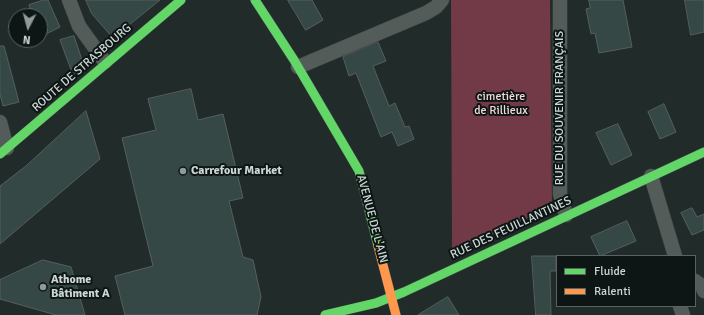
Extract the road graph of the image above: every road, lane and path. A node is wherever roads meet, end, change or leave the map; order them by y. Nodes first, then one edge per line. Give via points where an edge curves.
1 (69, 0) edge
2 (181, 0) edge
3 (442, 0) edge
4 (560, 0) edge
5 (258, 1) edge
6 (106, 62) junction
7 (298, 67) junction
8 (0, 122) edge
9 (4, 151) edge
10 (704, 152) edge
11 (651, 176) junction
12 (566, 215) junction
13 (675, 255) edge
14 (696, 282) edge
15 (704, 291) edge
16 (392, 296) junction
17 (325, 315) edge
18 (396, 315) edge

1 - 6 street via 79,26
2 - 6 street, ROUTE DE STRASBOURG
3 - 7 street via 426,13
4 - 12 street, RUE DU SOUVENIR FRANÇAIS via 560,194
5 - 7 street, AVENUE DE L'AIN
6 - 9 street, ROUTE DE STRASBOURG
7 - 16 street, AVENUE DE L'AIN via 360,171
8 - 9 street
10 - 11 street, RUE DES FEUILLANTINES
11 - 12 street, RUE DES FEUILLANTINES
11 - 13 street
12 - 16 street, RUE DES FEUILLANTINES
14 - 15 street
16 - 17 street, RUE DES FEUILLANTINES via 376,303
16 - 18 street, AVENUE DE L'AIN

